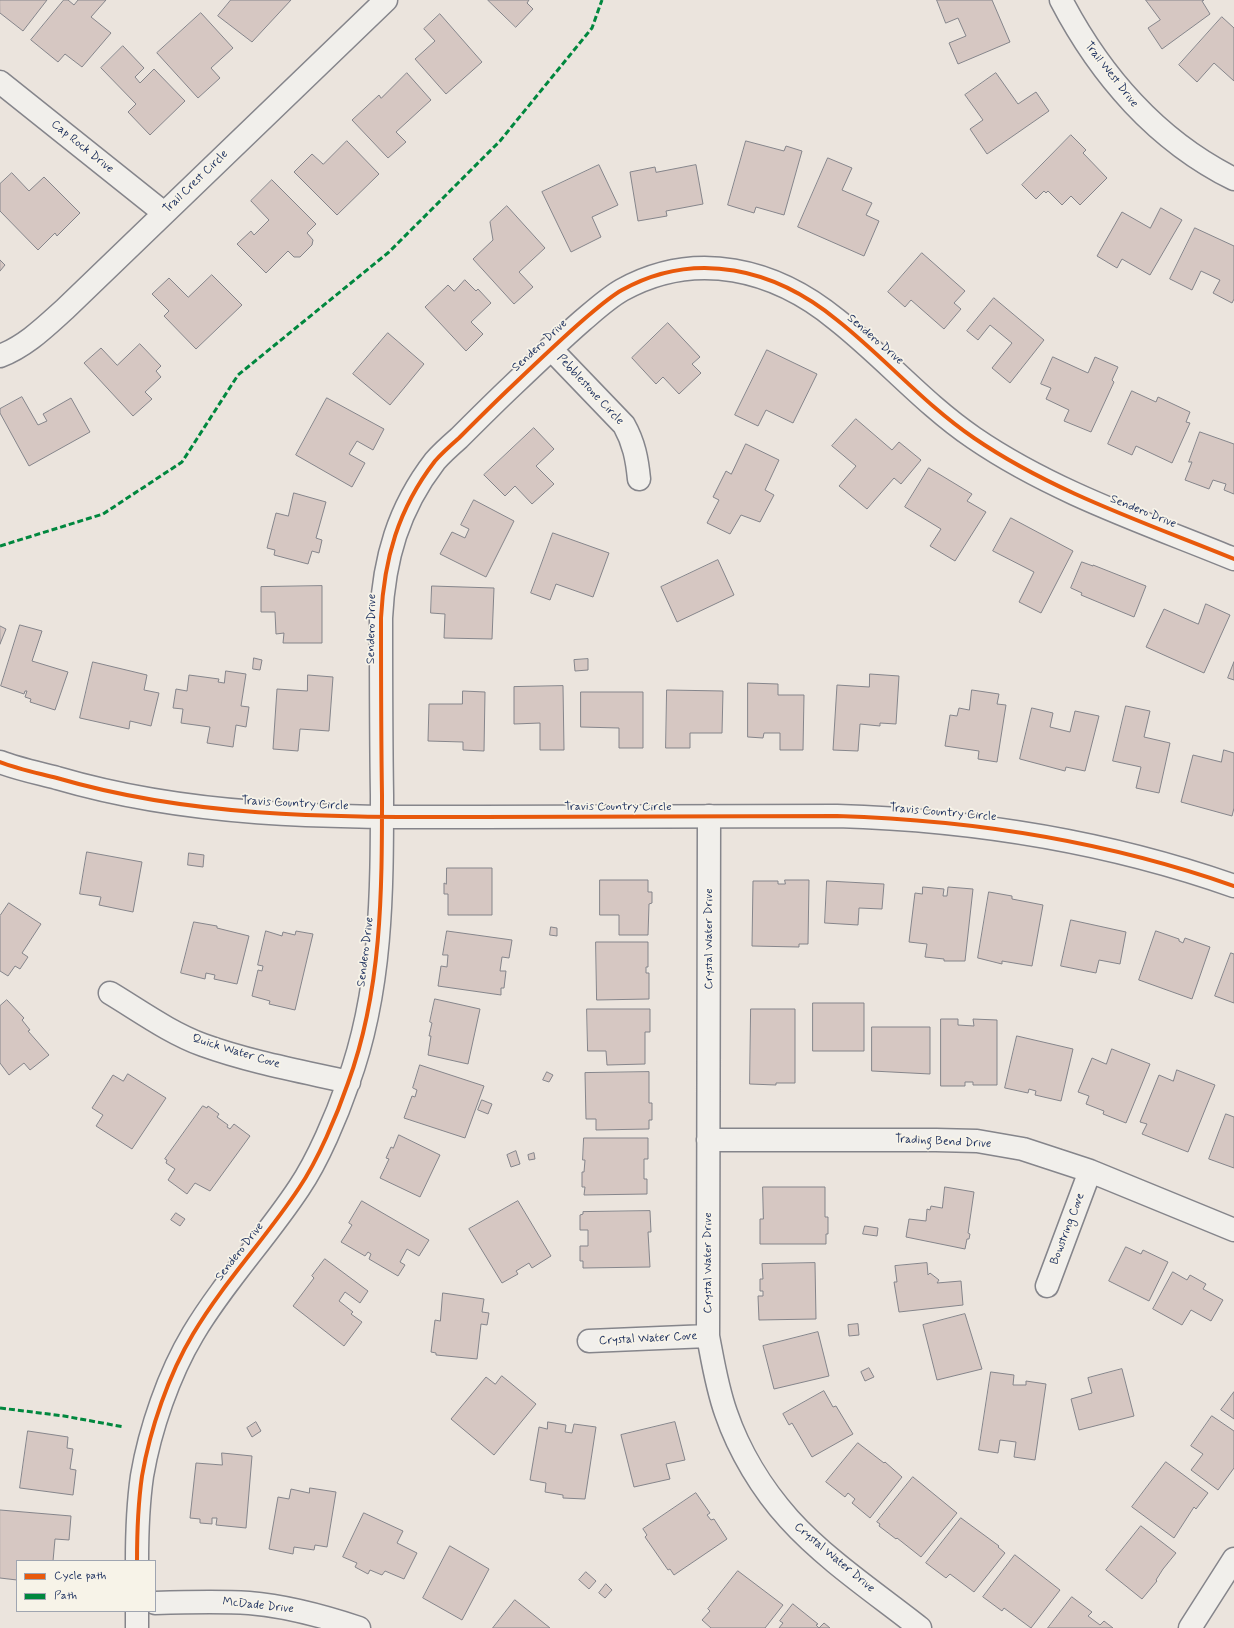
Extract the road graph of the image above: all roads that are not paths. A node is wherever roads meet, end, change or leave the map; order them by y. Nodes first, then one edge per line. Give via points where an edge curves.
1 (1061, 0) edge
2 (374, 3) edge
3 (0, 82) edge
4 (1234, 179) edge
5 (164, 213) junction
6 (550, 348) junction
7 (0, 356) edge
8 (639, 479) dead end
9 (1234, 559) edge
10 (0, 762) edge
11 (709, 816) junction
12 (382, 817) junction
13 (1234, 886) edge
14 (110, 993) dead end
15 (348, 1082) junction
16 (708, 1140) junction
17 (1090, 1171) junction
18 (1234, 1230) edge
19 (1047, 1286) dead end
20 (708, 1336) junction
21 (589, 1341) dead end
22 (1234, 1559) edge
23 (137, 1560) edge
24 (156, 1603) edge
25 (137, 1612) edge
26 (137, 1628) edge
27 (359, 1628) edge
28 (920, 1628) edge
29 (1190, 1628) edge

1 - 4 street, Trail West Drive via 1095,57 1118,88 1146,118 1212,168
2 - 5 street, Trail Crest Circle
3 - 5 street, Cap Rock Drive
5 - 7 street, Trail Crest Circle via 30,340
6 - 8 street, Pebblestone Circle via 624,425 632,439
6 - 9 street, Sendero Drive via 621,291 646,279 674,271 702,268 725,268 745,272 788,288 813,301 957,426 991,449 1074,495
6 - 12 street, Sendero Drive via 436,460 400,519 390,551 383,588 381,618
10 - 12 street, Travis Country Circle via 85,786 194,807 280,815
11 - 12 street, Travis Country Circle
11 - 13 street, Travis Country Circle via 893,818 956,823 1015,831 1142,858
11 - 16 street, Crystal Water Drive
12 - 15 street, Sendero Drive via 380,924 376,967
14 - 15 street, Quick Water Cove via 166,1027 203,1045
15 - 23 street, Sendero Drive via 329,1130 301,1185 213,1302 186,1346 164,1396 145,1462 138,1517
16 - 17 street, Trading Bend Drive via 977,1141 1023,1149
16 - 20 street, Crystal Water Drive
17 - 18 street, Trading Bend Drive
17 - 19 street, Bowstring Cove
20 - 21 street, Crystal Water Cove
20 - 28 street, Crystal Water Drive via 726,1413 742,1450 764,1487 789,1520 823,1552
22 - 29 street
24 - 27 street, McDade Drive via 250,1603 324,1616
25 - 26 street

